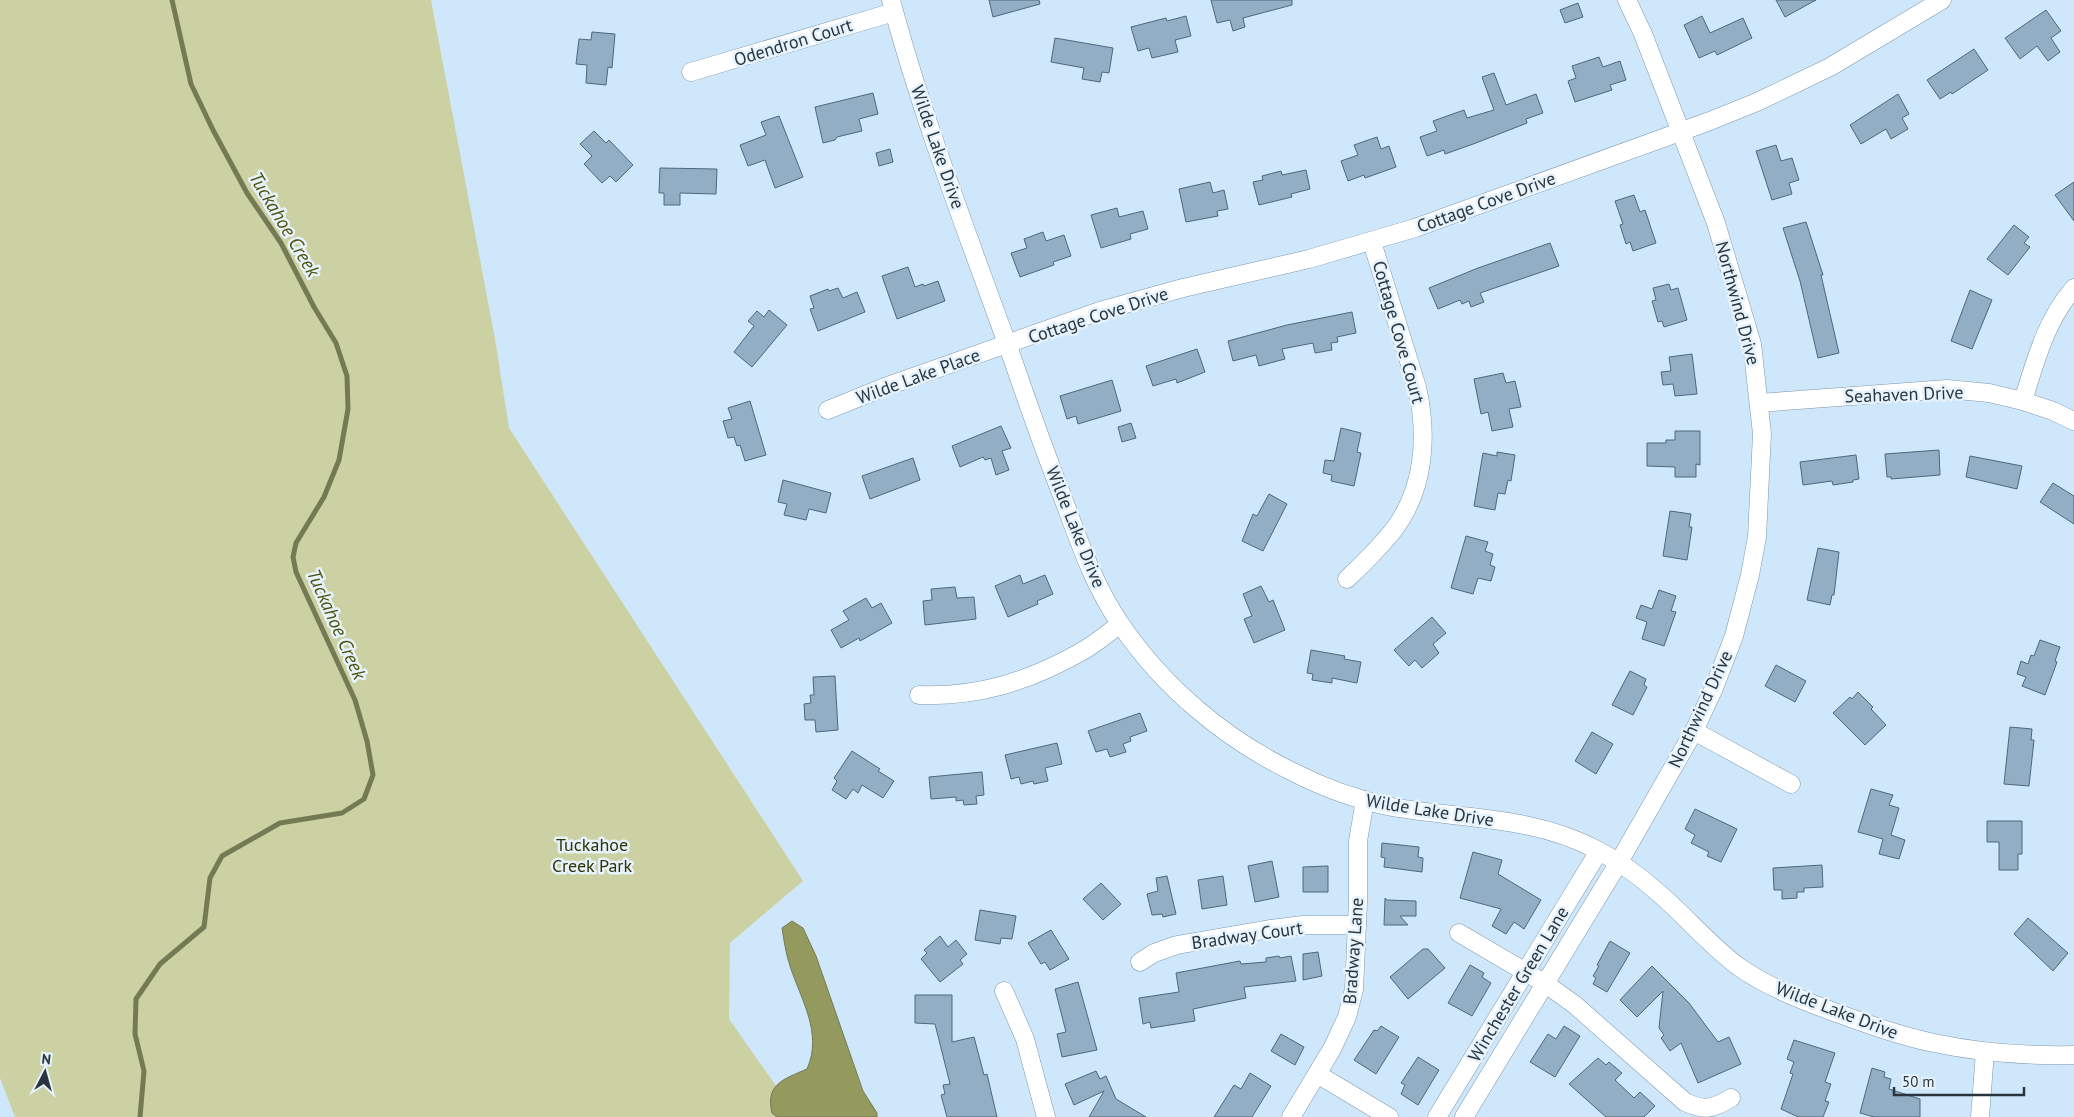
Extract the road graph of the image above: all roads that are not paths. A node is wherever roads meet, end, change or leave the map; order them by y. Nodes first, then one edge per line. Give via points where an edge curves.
1 (1627, 0) edge
2 (1942, 0) edge
3 (892, 6) edge
4 (691, 72) dead end
5 (1682, 131) junction
6 (1372, 242) junction
7 (2074, 288) edge
8 (1007, 344) junction
9 (2024, 401) junction
10 (1759, 403) junction
11 (828, 410) dead end
12 (2074, 421) edge
13 (1347, 579) dead end
14 (1120, 624) junction
15 (918, 695) dead end
16 (1694, 731) junction
17 (1791, 784) dead end
18 (1365, 800) junction
19 (1598, 851) junction
20 (1619, 862) junction
21 (1357, 925) junction
22 (1459, 933) dead end
23 (1140, 962) dead end
24 (1526, 972) junction
25 (1546, 984) junction
26 (1004, 991) dead end
27 (1985, 1052) junction
28 (2074, 1055) edge
29 (1317, 1074) junction
30 (1731, 1098) dead end
31 (1046, 1117) edge
32 (1291, 1117) edge
33 (1388, 1117) edge
34 (1437, 1117) edge
35 (1464, 1117) edge
36 (1980, 1117) edge

1 - 5 street, Northwind Drive
2 - 5 street, Cottage Cove Drive via 1864,48 1798,83
3 - 4 street, Odendron Court
3 - 8 street, Wilde Lake Drive
5 - 6 street, Cottage Cove Drive
5 - 10 street, Northwind Drive via 1733,275 1752,344
6 - 8 street, Cottage Cove Drive via 1100,311
6 - 13 street, Cottage Cove Court via 1417,387 1424,449 1410,502 1400,520
7 - 9 street via 2045,334
8 - 11 street, Wilde Lake Place
8 - 14 street, Wilde Lake Drive via 1086,559
9 - 10 street, Seahaven Drive via 1989,393 1947,389
9 - 12 street, Seahaven Drive
10 - 16 street, Northwind Drive via 1762,444 1759,515 1750,575 1734,636
14 - 15 street via 1081,652 1012,683 949,696
14 - 18 street, Wilde Lake Drive via 1166,680 1232,737 1315,783
16 - 17 street
16 - 20 street, Northwind Drive
18 - 19 street, Wilde Lake Drive via 1519,824 1577,839
18 - 21 street, Bradway Lane via 1358,841
19 - 20 street, Wilde Lake Drive
19 - 24 street, Winchester Green Lane
20 - 25 street, Winchester Green Lane
20 - 27 street, Wilde Lake Drive via 1654,889 1741,968 1786,994 1888,1032
21 - 23 street, Bradway Court via 1270,929 1178,945
21 - 29 street, Bradway Lane via 1354,989 1348,1017
22 - 24 street
24 - 25 street
24 - 34 street, Winchester Green Lane
25 - 30 street via 1575,1005 1685,1102 1697,1108 1709,1108
25 - 35 street, Winchester Green Lane
26 - 31 street via 1025,1039
27 - 28 street, Wilde Lake Drive
27 - 36 street
29 - 32 street, Bradway Lane
29 - 33 street

